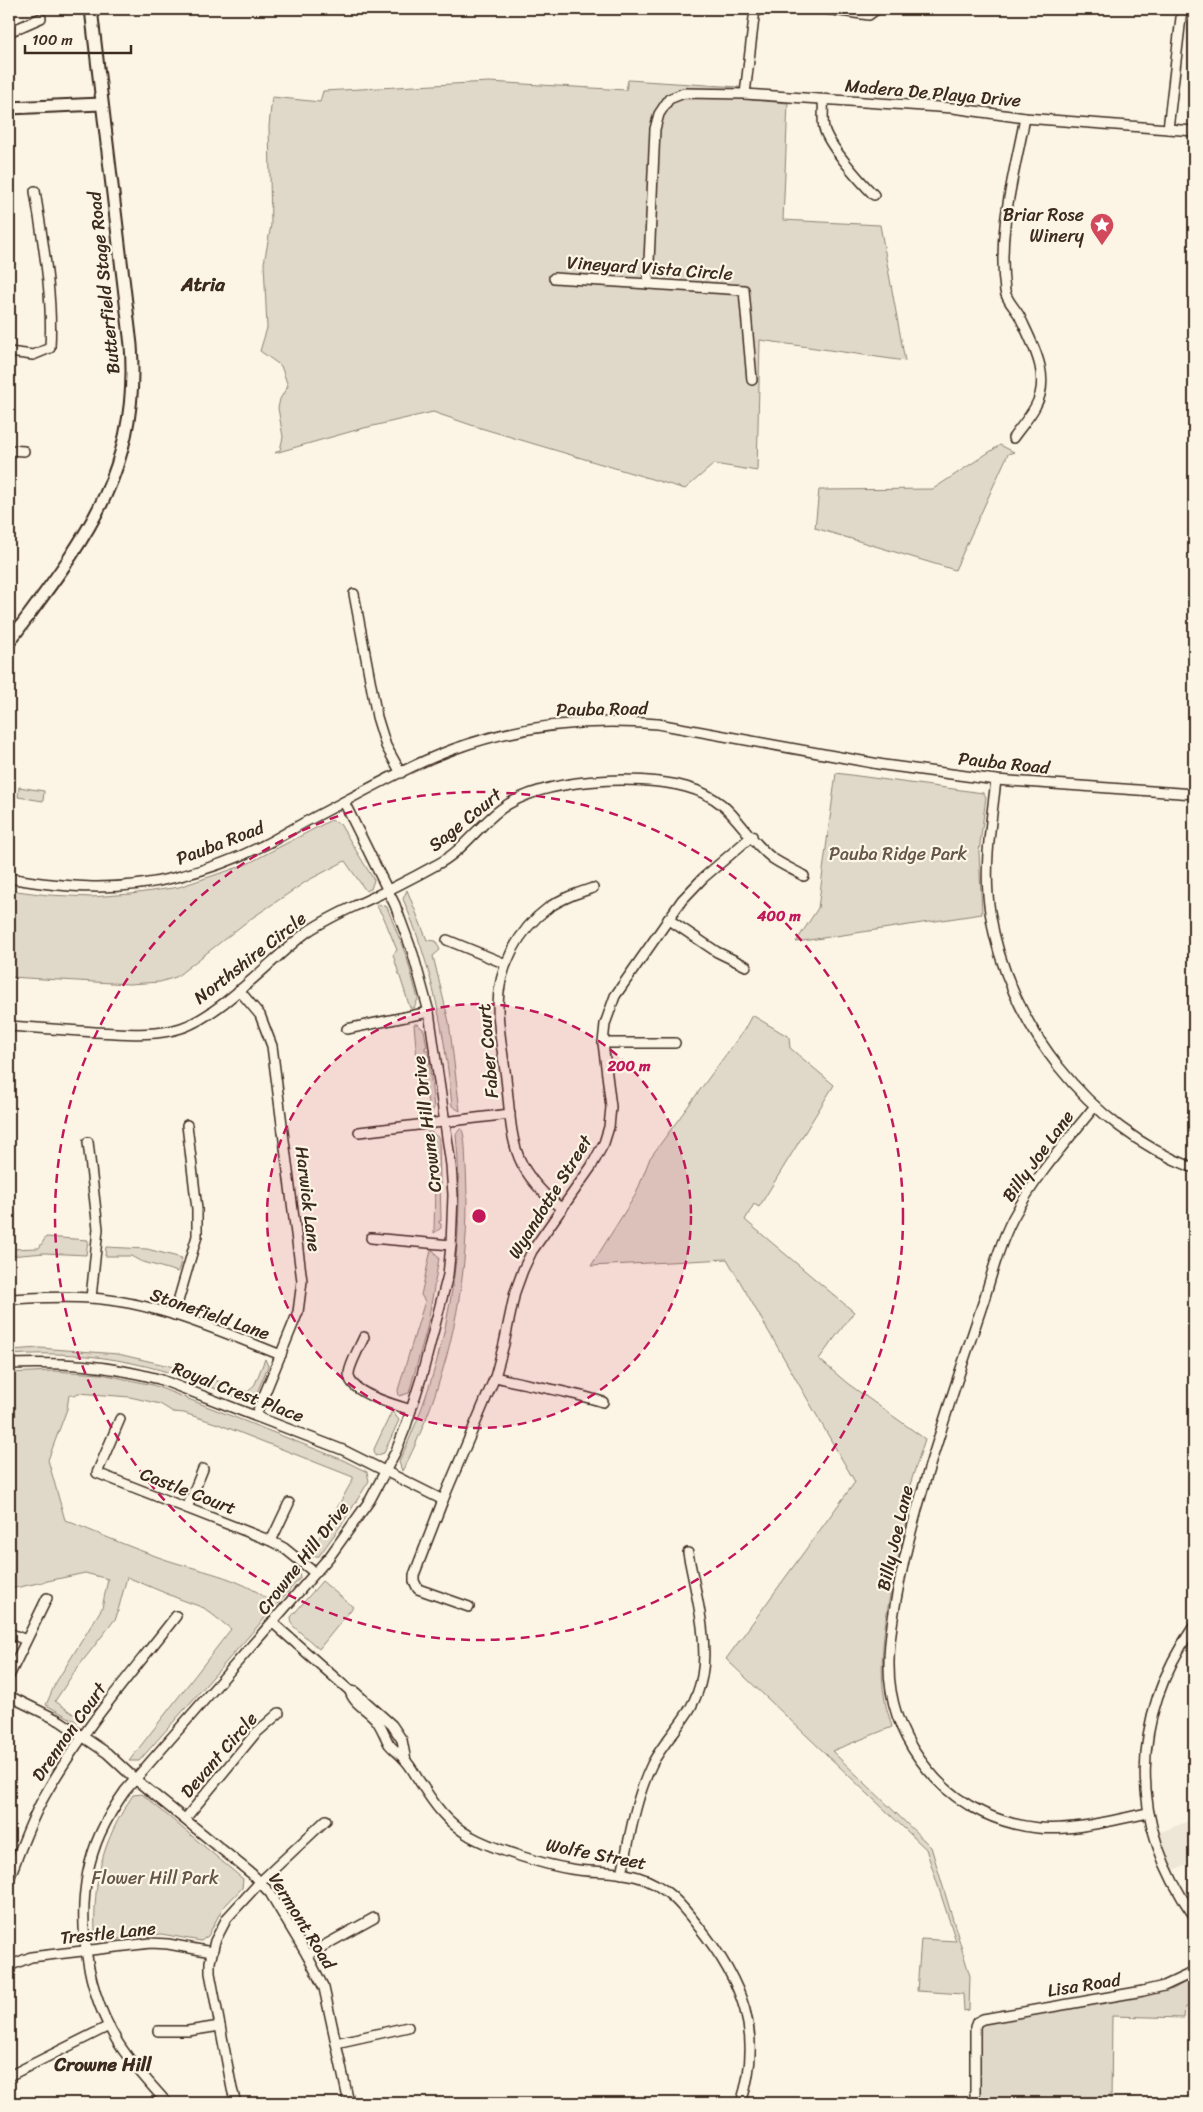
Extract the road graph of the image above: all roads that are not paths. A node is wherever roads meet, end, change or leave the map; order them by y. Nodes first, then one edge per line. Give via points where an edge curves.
1 (91, 9) edge
2 (755, 9) edge
3 (826, 9) edge
4 (877, 9) edge
5 (1182, 9) edge
6 (41, 18) dead end
7 (9, 32) edge
8 (745, 94) junction
9 (823, 100) junction
10 (101, 104) junction
11 (9, 108) edge
12 (1025, 118) junction
13 (1168, 129) junction
14 (1194, 131) edge
15 (34, 191) dead end
16 (874, 195) dead end
17 (554, 278) dead end
18 (648, 284) junction
19 (9, 352) edge
20 (752, 380) dead end
21 (1013, 438) dead end
22 (9, 450) edge
23 (24, 451) dead end
24 (354, 594) dead end
25 (9, 642) edge
26 (401, 773) junction
27 (996, 780) junction
28 (1194, 794) edge
29 (344, 802) junction
30 (752, 836) junction
31 (804, 876) dead end
32 (9, 878) edge
33 (593, 888) dead end
34 (387, 890) junction
35 (668, 919) junction
36 (447, 940) dead end
37 (506, 964) junction
38 (746, 966) dead end
39 (239, 990) junction
40 (429, 1012) junction
41 (9, 1026) edge
42 (347, 1029) dead end
43 (602, 1043) junction
44 (675, 1043) dead end
45 (1095, 1106) junction
46 (510, 1114) junction
47 (446, 1122) junction
48 (187, 1125) dead end
49 (359, 1132) dead end
50 (88, 1142) dead end
51 (1194, 1168) edge
52 (562, 1209) junction
53 (371, 1238) dead end
54 (451, 1245) junction
55 (91, 1298) junction
56 (9, 1299) edge
57 (174, 1315) junction
58 (364, 1337) dead end
59 (280, 1355) junction
60 (9, 1364) edge
61 (495, 1377) junction
62 (603, 1402) dead end
63 (411, 1410) junction
64 (256, 1415) junction
65 (120, 1419) dead end
66 (203, 1469) dead end
67 (385, 1472) junction
68 (442, 1500) junction
69 (289, 1503) dead end
70 (187, 1508) junction
71 (271, 1541) junction
72 (688, 1553) dead end
73 (316, 1573) junction
74 (47, 1598) dead end
75 (469, 1607) dead end
76 (176, 1616) dead end
77 (273, 1623) junction
78 (1194, 1626) edge
79 (9, 1633) edge
80 (26, 1640) junction
81 (9, 1676) edge
82 (9, 1696) edge
83 (279, 1713) dead end
84 (84, 1736) junction
85 (135, 1779) junction
86 (1148, 1813) junction
87 (185, 1819) junction
88 (326, 1820) dead end
89 (622, 1874) junction
90 (9, 1880) edge
91 (260, 1882) junction
92 (1194, 1916) edge
93 (374, 1918) dead end
94 (87, 1951) junction
95 (212, 1952) junction
96 (307, 1954) junction
97 (9, 1966) edge
98 (1194, 1972) edge
99 (109, 2026) junction
100 (220, 2026) junction
101 (408, 2026) dead end
102 (158, 2031) dead end
103 (336, 2043) junction
104 (9, 2076) edge
105 (167, 2103) edge
106 (236, 2103) edge
107 (349, 2103) edge
108 (741, 2103) edge
109 (975, 2103) edge

1 - 10 main road, Butterfield Stage Road
2 - 8 street
3 - 4 street via 869,15
5 - 13 street
6 - 7 street
8 - 9 street, Madera De Playa Drive
8 - 18 street, Madera De Playa Drive via 684,93 670,99 659,114 655,129
9 - 12 street, Madera De Playa Drive via 953,108
9 - 16 street via 824,127 828,138
10 - 11 main road
10 - 25 main road, Butterfield Stage Road via 132,365 126,433 114,477 84,536
12 - 13 street, Madera De Playa Drive
12 - 21 street via 1006,215 1003,246 1005,293 1034,350 1042,377 1042,390 1035,408
13 - 14 street, Madera De Playa Drive
15 - 19 street via 52,318 50,348 33,355
17 - 18 street, Vineyard Vista Circle
18 - 20 street, Vineyard Vista Circle via 744,290
22 - 23 street
24 - 26 street via 378,717 386,746
26 - 27 street, Pauba Road via 452,750 498,735 575,722 625,721 884,765
26 - 29 street, Pauba Road
27 - 28 street, Pauba Road
27 - 45 street via 988,881 990,912 1005,968 1032,1028 1060,1067
29 - 32 street, Pauba Road via 262,847 176,878 112,888 77,888
29 - 34 street, Crowne Hill Drive
30 - 31 street, Sage Court via 772,858
30 - 34 street, Sage Court via 718,801 685,787 627,780 544,789 518,798 493,815 450,856
30 - 35 street, Wyandotte Street via 703,878
33 - 37 street, Faber Court via 565,898 536,917
34 - 39 street, Northshire Circle via 306,932
34 - 40 street, Crowne Hill Drive via 413,954
35 - 38 street via 717,952
35 - 43 street, Wyandotte Street via 615,996 604,1024
36 - 37 street
37 - 46 street, Faber Court via 500,988 498,1021
39 - 41 street, Northshire Circle via 203,1017 183,1028 161,1033
39 - 59 street, Harwick Lane via 260,1014 272,1046 302,1280 298,1312
40 - 42 street
40 - 47 street, Crowne Hill Drive
43 - 44 street
43 - 52 street, Wyandotte Street via 611,1107 609,1127 598,1156
45 - 51 street via 1154,1148
45 - 86 street, Billy Joe Lane via 1027,1194 1012,1221 993,1270 912,1522 893,1620 891,1688 895,1708 913,1752 943,1787 968,1806 1015,1824 1040,1828 1088,1824
46 - 47 street
46 - 52 street, Faber Court via 519,1160 530,1180
47 - 49 street
47 - 54 street, Crowne Hill Drive via 453,1195
48 - 57 street via 197,1236
50 - 55 street via 98,1229
52 - 61 street, Wyandotte Street via 532,1251 523,1270
53 - 54 street
54 - 63 street, Crowne Hill Drive via 448,1276
55 - 56 street, Stonefield Lane
55 - 57 street, Stonefield Lane
57 - 59 street, Stonefield Lane
58 - 63 street via 348,1374 351,1384
59 - 64 street, Harwick Lane
60 - 64 street, Royal Crest Place via 72,1364 133,1372
61 - 62 street
61 - 68 street, Wyandotte Street
63 - 67 street, Crowne Hill Drive
64 - 67 street, Royal Crest Place via 343,1450
65 - 70 street, Castle Court via 97,1473
66 - 70 street
67 - 68 street, Royal Crest Place
67 - 73 street, Crowne Hill Drive via 370,1500
68 - 75 street, Wyandotte Street via 414,1581 418,1589
69 - 71 street
70 - 71 street, Castle Court
71 - 73 street, Castle Court
72 - 89 street via 703,1642 703,1675 693,1706 645,1780
73 - 77 street, Crowne Hill Drive
74 - 80 street
76 - 84 street, Drennon Court
77 - 85 street, Crowne Hill Drive
77 - 89 street, Wolfe Street via 350,1691 351,1697 377,1721 391,1746 406,1761 445,1818 488,1845 555,1866
78 - 86 street via 1170,1665 1153,1708 1146,1755
79 - 80 street
80 - 81 street
82 - 84 street, Vermont Road
83 - 87 street, Devant Circle via 255,1734
84 - 85 street, Vermont Road
84 - 90 street, Drennon Court via 44,1795
85 - 87 street, Vermont Road
85 - 94 street, Crowne Hill Drive via 113,1808 92,1857 84,1908
86 - 92 street via 1175,1888
87 - 91 street, Vermont Road
88 - 91 street
89 - 108 street, Wolfe Street via 652,1882 672,1895 730,1970 741,1994 750,2039 749,2071
91 - 95 street via 227,1918
91 - 96 street, Vermont Road
93 - 96 street
94 - 95 street, Trestle Lane via 152,1943
94 - 97 street, Trestle Lane via 31,1957
94 - 99 street, Crowne Hill Drive via 99,2003
95 - 100 street via 210,1973
96 - 103 street, Vermont Road via 324,1988
98 - 109 street, Lisa Road via 1164,1986 1143,1991 977,2022
99 - 104 street
99 - 105 street, Crowne Hill Drive via 132,2063
100 - 102 street
100 - 106 street
101 - 103 street
103 - 107 street, Vermont Road

